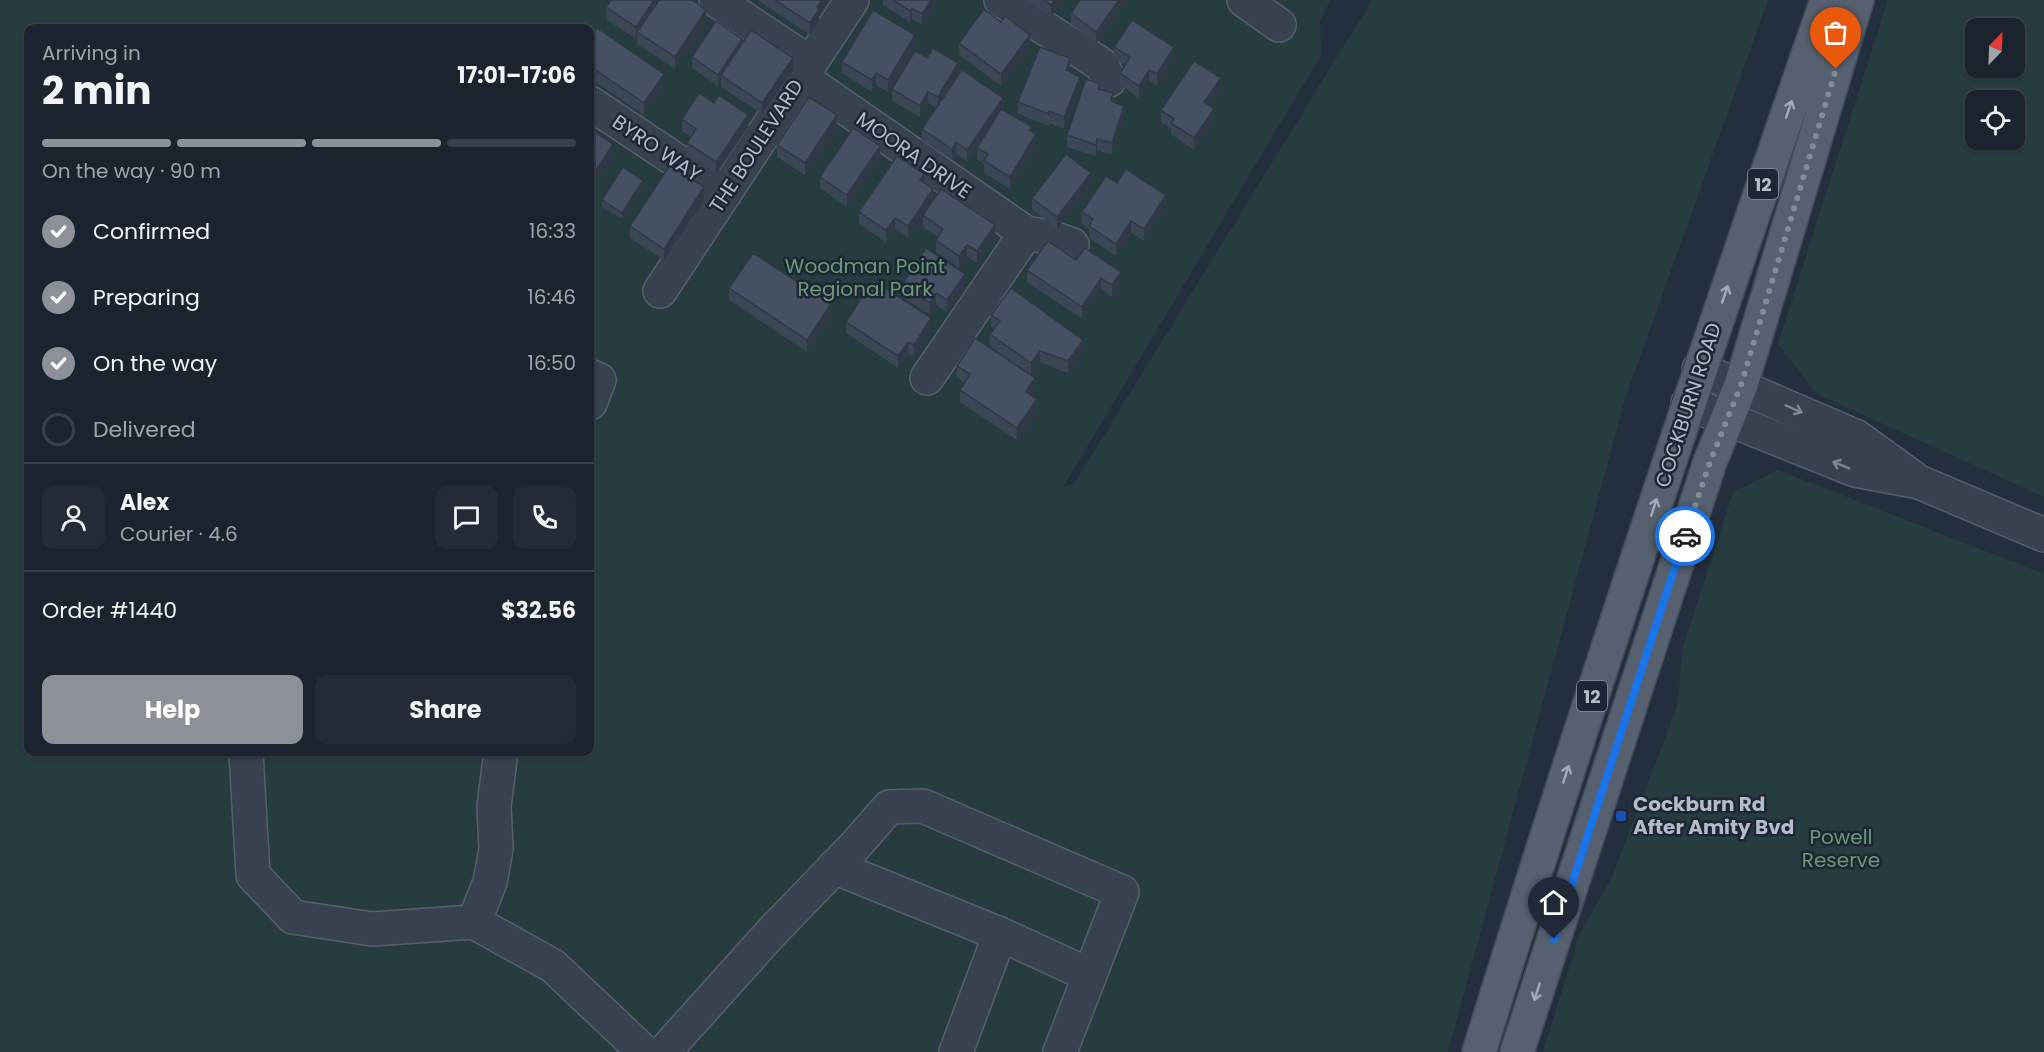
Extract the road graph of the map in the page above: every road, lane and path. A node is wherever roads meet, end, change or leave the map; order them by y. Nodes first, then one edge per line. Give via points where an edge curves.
1 (716, 0) edge
2 (852, 0) edge
3 (1001, 0) edge
4 (1244, 0) edge
5 (1827, 0) edge
6 (1857, 0) edge
7 (1279, 26) dead end
8 (806, 70) junction
9 (1109, 80) dead end
10 (594, 106) edge
11 (725, 193) junction
12 (1026, 233) junction
13 (1072, 245) dead end
14 (660, 291) dead end
15 (1699, 369) junction
16 (594, 378) edge
17 (927, 378) dead end
18 (1741, 385) junction
19 (594, 393) edge
20 (1688, 403) junction
21 (1728, 418) junction
22 (1919, 482) junction
23 (2044, 535) edge
24 (246, 756) edge
25 (500, 756) edge
26 (834, 867) junction
27 (474, 922) junction
28 (1000, 934) junction
29 (1089, 975) junction
30 (644, 1052) edge
31 (664, 1052) edge
32 (956, 1052) edge
33 (1060, 1052) edge
34 (1479, 1052) edge
35 (1517, 1052) edge

1 - 8 street, MOORA DRIVE
2 - 8 street, THE BOULEVARD
3 - 9 street via 1102,65
4 - 7 street
15 -> 5 main road, COCKBURN ROAD / 12
6 - 18 main road, COCKBURN ROAD / 12
8 - 11 street, THE BOULEVARD
8 - 12 street, MOORA DRIVE
10 - 11 street, BYRO WAY
11 - 14 street, THE BOULEVARD
12 - 13 street, MOORA DRIVE
12 - 17 street
15 - 18 street
15 - 20 main road, COCKBURN ROAD / 12
16 - 19 street via 599,380
18 - 21 main road, COCKBURN ROAD / 12
18 -> 22 street via 1857,437
20 - 21 street
34 -> 20 main road, COCKBURN ROAD / 12
22 -> 21 street via 1855,470
21 -> 35 main road, COCKBURN ROAD / 12 via 1710,462
22 - 23 street
24 - 27 street via 253,875 293,917 372,929
25 - 27 street via 494,806 496,849 490,882
26 - 28 street
26 - 29 street via 889,807 923,806 1122,892
26 - 31 street
27 - 30 street via 553,966
28 - 29 street
28 - 32 street
29 - 33 street

